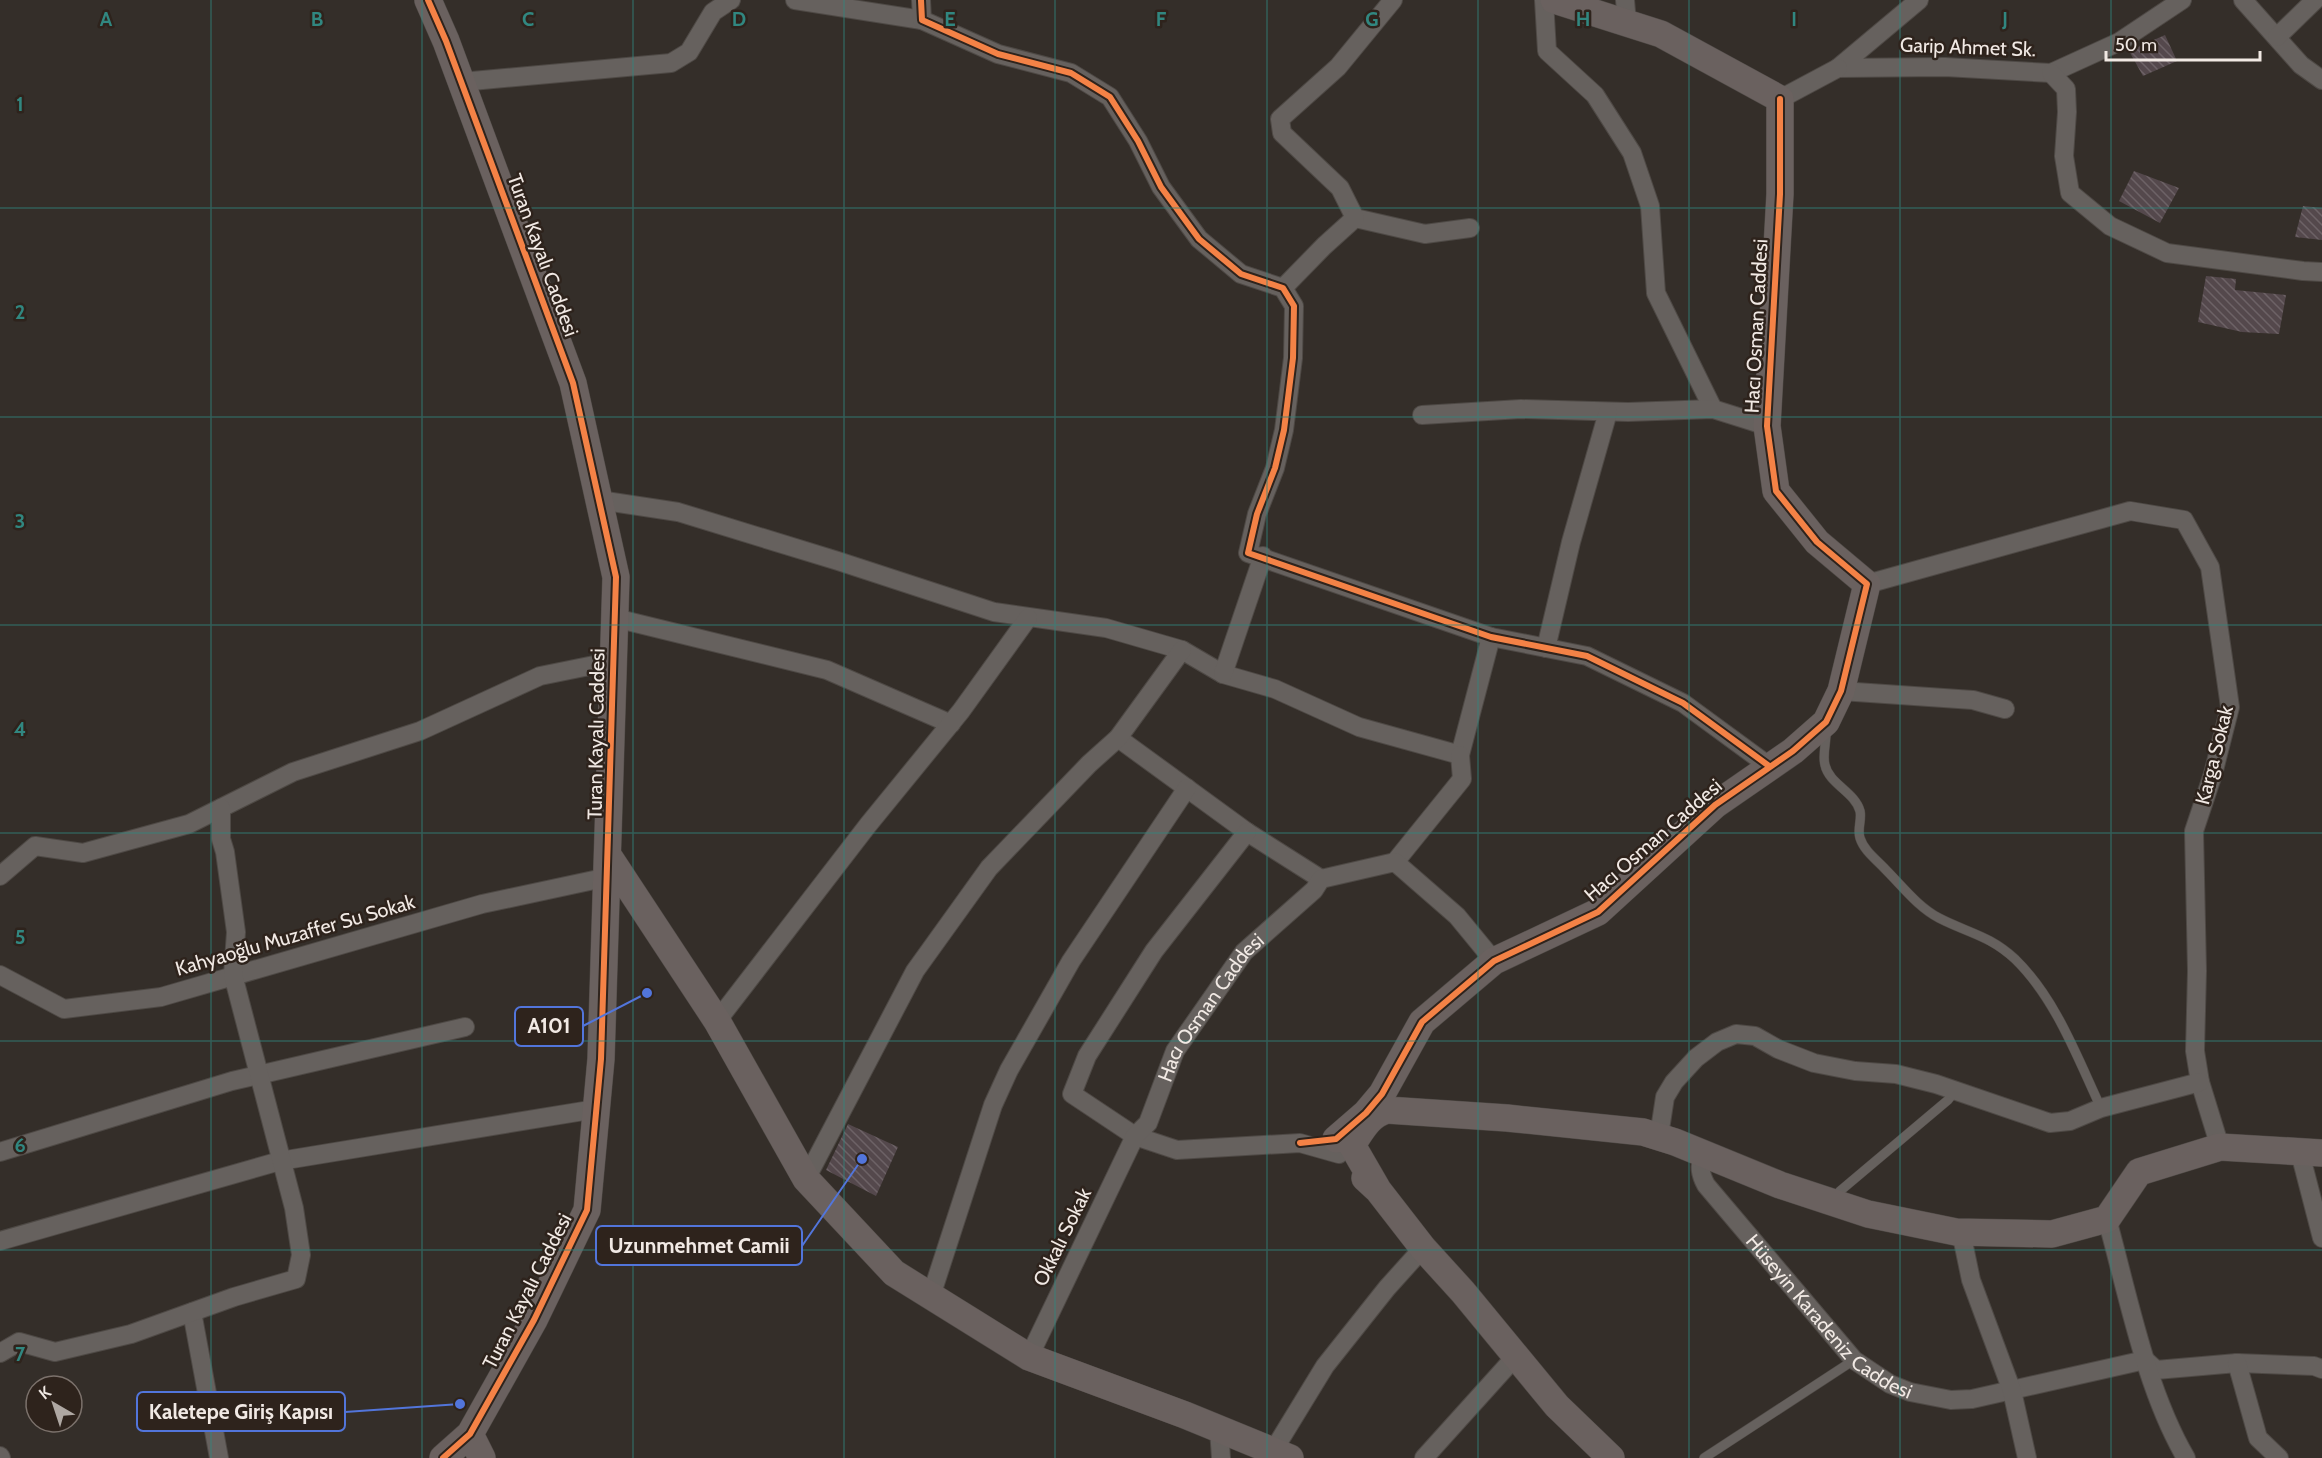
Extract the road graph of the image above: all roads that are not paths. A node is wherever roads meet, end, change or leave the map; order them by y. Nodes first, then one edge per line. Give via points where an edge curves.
1 (428, 0) edge
2 (731, 0) edge
3 (795, 0) edge
4 (921, 0) edge
5 (1393, 0) edge
6 (1544, 0) edge
7 (1554, 0) edge
8 (1918, 0) edge
9 (2182, 0) edge
10 (2243, 0) edge
11 (2315, 0) edge
12 (1626, 12) edge
13 (922, 20) junction
14 (2277, 37) junction
15 (1838, 68) junction
16 (2051, 73) junction
17 (2322, 81) edge
18 (461, 82) junction
19 (1780, 99) junction
20 (1355, 218) junction
21 (1470, 228) dead end
22 (2322, 272) edge
23 (1283, 288) junction
24 (1713, 409) junction
25 (1608, 412) junction
26 (1422, 415) dead end
27 (1767, 426) junction
28 (599, 500) junction
29 (1262, 557) junction
30 (1867, 584) junction
31 (615, 618) junction
32 (1028, 618) junction
33 (1491, 637) junction
34 (1546, 648) junction
35 (1182, 650) junction
36 (614, 661) junction
37 (1223, 674) junction
38 (1841, 691) junction
39 (2005, 709) dead end
40 (1826, 722) junction
41 (951, 724) junction
42 (1118, 738) junction
43 (1460, 755) junction
44 (1769, 766) junction
45 (1187, 789) junction
46 (221, 808) junction
47 (1247, 832) junction
48 (1395, 862) junction
49 (609, 867) junction
50 (0, 876) edge
51 (1321, 879) junction
52 (1494, 961) junction
53 (0, 975) edge
54 (233, 975) junction
55 (717, 1021) junction
56 (465, 1027) dead end
57 (258, 1074) junction
58 (2200, 1082) junction
59 (1955, 1091) junction
60 (1385, 1102) junction
61 (2101, 1108) junction
62 (596, 1109) junction
63 (1135, 1136) junction
64 (1659, 1136) junction
65 (1343, 1146) junction
66 (2220, 1147) junction
67 (0, 1152) edge
68 (2311, 1153) edge
69 (1702, 1154) junction
70 (280, 1161) junction
71 (806, 1179) junction
72 (1834, 1202) junction
73 (2108, 1219) junction
74 (1960, 1232) junction
75 (2322, 1238) edge
76 (0, 1241) edge
77 (1424, 1248) junction
78 (931, 1296) junction
79 (192, 1312) junction
80 (0, 1353) edge
81 (1516, 1356) junction
82 (1029, 1357) junction
83 (1854, 1360) junction
84 (2145, 1360) junction
85 (2237, 1363) junction
86 (2322, 1368) edge
87 (2012, 1391) junction
88 (1219, 1430) junction
89 (470, 1434) junction
90 (1281, 1455) edge
91 (219, 1458) edge
92 (443, 1458) edge
93 (482, 1458) edge
94 (1221, 1458) edge
95 (1424, 1458) edge
96 (1611, 1458) edge
97 (1704, 1458) edge
98 (2027, 1458) edge
99 (2186, 1458) edge
100 (2279, 1458) edge

1 - 18 street, Turan Kayalı Caddesi
2 - 18 street via 713,12 689,52 671,63
3 - 13 street
4 - 13 street
5 - 20 street via 1338,67 1280,119 1282,133 1340,188
6 - 24 street via 1547,51 1595,95 1632,153 1650,206 1656,293
7 - 12 street
8 - 15 street, Garip Ahmet Sk.
9 - 16 street, Garip Ahmet Sk. via 2119,42
10 - 14 street
11 - 14 street
12 - 19 street
13 - 23 street via 998,54 1071,73 1110,97 1161,187 1199,239 1241,274
14 - 17 street via 2301,65
15 - 16 street, Garip Ahmet Sk. via 1945,67
15 - 19 street
16 - 22 street via 2066,89 2064,156 2070,193 2110,226 2167,254
18 - 28 street, Turan Kayalı Caddesi via 573,382
19 - 27 street, Hacı Osman Caddesi via 1780,194
20 - 21 street via 1425,234
20 - 23 street
23 - 29 street via 1294,306 1293,358 1284,430 1248,553
24 - 25 street
24 - 27 street
25 - 26 street via 1521,409
25 - 34 street via 1570,542
27 - 30 street, Hacı Osman Caddesi via 1776,491 1817,542
28 - 31 street, Turan Kayalı Caddesi via 616,577
28 - 32 street via 678,512 994,612
29 - 33 street
29 - 37 street
30 - 38 street, Hacı Osman Caddesi
30 - 58 street, Karga Sokak via 2130,511 2184,520 2210,567 2230,706 2194,831 2195,1051
31 - 36 street, Turan Kayalı Caddesi
31 - 41 street via 827,670
32 - 35 street via 1106,628
32 - 41 street
33 - 34 street
33 - 43 street
34 - 44 street via 1587,656 1683,703
35 - 37 street
35 - 42 street
36 - 46 street via 540,676 420,731 293,772
36 - 49 street, Turan Kayalı Caddesi
37 - 43 street via 1275,689 1359,727
38 - 39 street via 1973,700
38 - 40 street, Hacı Osman Caddesi
40 - 44 street, Hacı Osman Caddesi
40 - 61 lane via 1827,773 1860,811 1858,829 1864,847 1926,910 1985,937 2019,964 2056,1015
41 - 55 street
42 - 45 street
42 - 71 street via 989,868 915,970
43 - 48 street via 1462,779
44 - 52 street, Hacı Osman Caddesi via 1715,805 1598,912
45 - 47 street
45 - 78 street via 1071,961 1009,1070 993,1105
46 - 50 street via 189,824 83,853 35,846
46 - 54 street via 221,839 236,932
47 - 51 street
47 - 63 street via 1154,951 1087,1056 1072,1094
48 - 51 street
48 - 52 street via 1457,916
49 - 54 street, Kahyaoğlu Muzaffer Su Sokak
49 - 55 street
49 - 62 street, Turan Kayalı Caddesi
51 - 63 street, Hacı Osman Caddesi via 1314,890 1244,952 1175,1051 1148,1123
52 - 60 street, Hacı Osman Caddesi via 1422,1022
53 - 54 street, Kahyaoğlu Muzaffer Su Sokak via 64,1009 162,997
54 - 57 street
55 - 71 street
56 - 57 street
57 - 67 street
57 - 70 street
58 - 61 street
58 - 66 street, Karga Sokak
59 - 61 street via 2050,1123 2070,1121
59 - 64 street via 1917,1078 1814,1063 1755,1036 1736,1034 1695,1058 1674,1082 1665,1097
59 - 72 lane via 1840,1191
60 - 64 street
60 - 65 street, Hacı Osman Caddesi via 1365,1113
62 - 70 street
62 - 89 street, Turan Kayalı Caddesi via 587,1210 534,1320
63 - 65 street via 1177,1150 1300,1143
63 - 82 street, Okkalı Sokak
64 - 69 street
65 - 77 street
66 - 68 street
66 - 73 street via 2139,1172
68 - 75 street
69 - 72 street
69 - 83 street, Hüseyin Karadeniz Caddesi via 1701,1173 1706,1185
70 - 76 street
70 - 79 street via 302,1255 296,1278
71 - 78 street via 894,1273
72 - 74 street via 1868,1214
73 - 74 street via 2052,1234
73 - 84 street
74 - 87 street via 1971,1280
77 - 81 street
77 - 90 street via 1325,1366
78 - 82 street
79 - 80 street via 131,1334 55,1352 19,1342
79 - 91 street
81 - 95 street
81 - 96 street via 1557,1406
82 - 88 street
83 - 87 street, Hüseyin Karadeniz Caddesi via 1890,1384 1930,1397 1972,1400
83 - 97 lane
84 - 85 street via 2156,1370
84 - 87 street, Hüseyin Karadeniz Caddesi
84 - 99 street
85 - 86 street
85 - 100 street via 2258,1438
87 - 98 street
88 - 90 street
88 - 94 street
89 - 92 street, Turan Kayalı Caddesi
89 - 93 street

